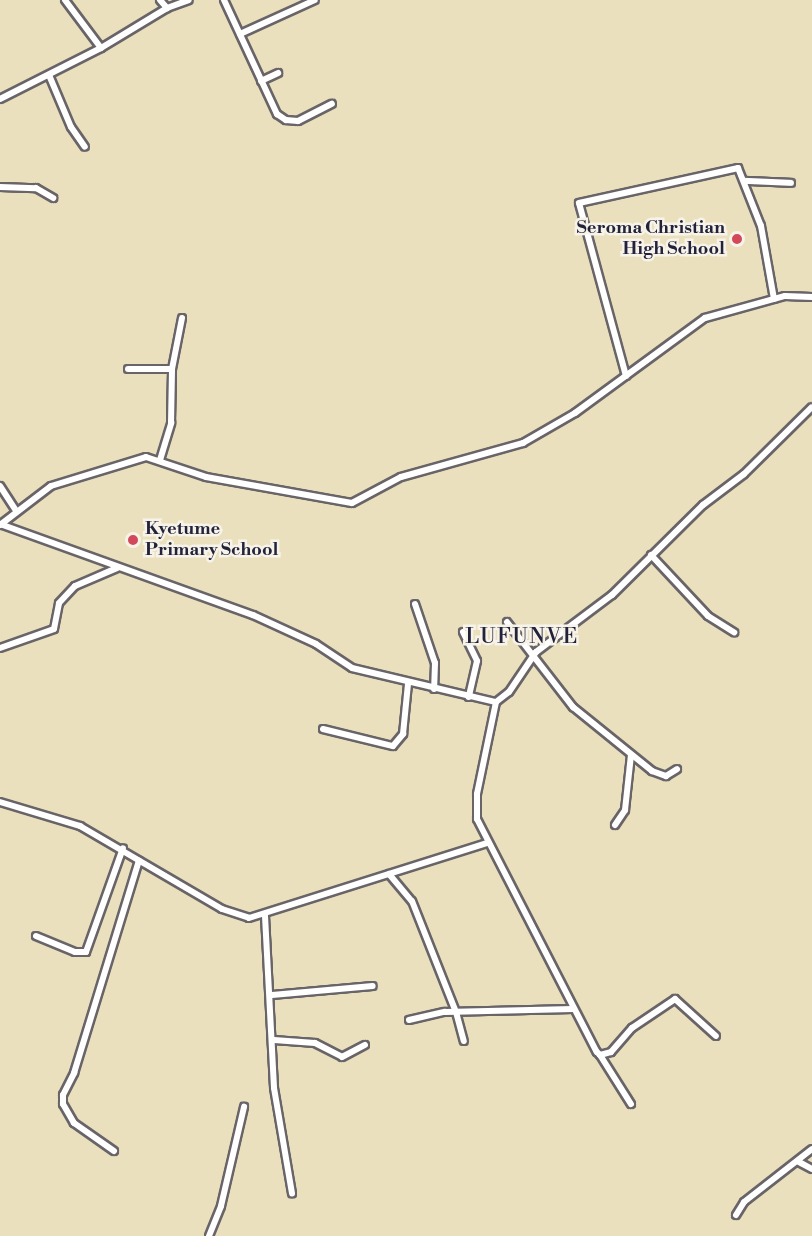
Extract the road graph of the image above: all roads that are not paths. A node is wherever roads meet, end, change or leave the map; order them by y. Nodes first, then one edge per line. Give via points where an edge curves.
1 (65, 0) edge
2 (160, 0) edge
3 (189, 0) edge
4 (224, 0) edge
5 (315, 0) edge
6 (167, 8) junction
7 (240, 34) junction
8 (101, 48) junction
9 (278, 73) dead end
10 (49, 75) junction
11 (261, 81) junction
12 (0, 99) edge
13 (332, 104) dead end
14 (85, 147) dead end
15 (746, 181) junction
16 (791, 183) dead end
17 (0, 187) edge
18 (53, 198) dead end
19 (812, 297) edge
20 (774, 299) junction
21 (182, 318) dead end
22 (128, 369) dead end
23 (172, 369) junction
24 (626, 376) junction
25 (812, 408) edge
26 (160, 460) junction
27 (0, 486) edge
28 (16, 511) junction
29 (0, 524) edge
30 (651, 555) junction
31 (117, 568) junction
32 (415, 603) dead end
33 (507, 622) dead end
34 (463, 632) dead end
35 (734, 632) dead end
36 (0, 648) edge
37 (532, 657) junction
38 (408, 684) junction
39 (434, 689) junction
40 (469, 697) junction
41 (496, 702) junction
42 (323, 729) dead end
43 (631, 755) junction
44 (676, 769) dead end
45 (0, 802) edge
46 (615, 825) dead end
47 (488, 843) junction
48 (123, 848) junction
49 (139, 861) junction
50 (389, 874) junction
51 (265, 916) junction
52 (36, 936) dead end
53 (373, 986) dead end
54 (272, 995) junction
55 (573, 1009) junction
56 (456, 1012) junction
57 (409, 1020) dead end
58 (716, 1036) dead end
59 (274, 1040) junction
60 (464, 1041) dead end
61 (366, 1045) dead end
62 (600, 1055) junction
63 (631, 1104) dead end
64 (244, 1107) dead end
65 (812, 1149) edge
66 (114, 1151) dead end
67 (798, 1162) junction
68 (812, 1169) edge
69 (292, 1193) dead end
70 (736, 1215) dead end
71 (209, 1236) edge

1 - 8 street
2 - 6 street
3 - 6 street
4 - 7 street
5 - 7 street
6 - 8 street
7 - 11 street
8 - 10 street
9 - 11 street
10 - 12 street
10 - 14 street via 71,127
11 - 13 street via 277,114 286,120 298,121
15 - 16 street
15 - 20 street via 761,226
15 - 24 street via 738,168 579,203
17 - 18 street via 36,188
19 - 20 street
20 - 24 street via 705,318
21 - 23 street
22 - 23 street
23 - 26 street via 171,423
24 - 26 street via 575,413 523,443 401,477 352,503 206,477
25 - 30 street
26 - 28 street via 146,457 120,462 70,478 51,486
27 - 28 street
28 - 29 street
29 - 31 street
30 - 35 street via 708,616
30 - 37 street via 612,595
31 - 36 street via 75,586 59,603 54,629
31 - 38 street via 253,615 316,644 352,668
32 - 39 street via 435,663
33 - 37 street
34 - 40 street via 477,661
37 - 41 street via 509,692
37 - 43 street via 573,707
38 - 39 street
38 - 42 street via 403,734 393,746
39 - 40 street
40 - 41 street
41 - 47 street via 477,794 477,819
43 - 44 street via 660,775
43 - 46 street via 625,810
45 - 48 street via 54,816
47 - 50 street
47 - 55 street via 522,902
48 - 49 street
48 - 52 street via 86,952 75,952
49 - 51 street via 222,909 249,918
49 - 66 street via 74,1073 63,1095 63,1104 74,1123
50 - 51 street
50 - 56 street via 412,901
51 - 54 street
53 - 54 street
54 - 59 street
55 - 56 street
55 - 62 street
56 - 57 street
56 - 60 street
58 - 62 street via 675,999 632,1028 611,1052
59 - 61 street via 315,1043 342,1057
59 - 69 street via 277,1111
62 - 63 street
64 - 71 street via 221,1206
65 - 67 street
67 - 68 street
67 - 70 street via 744,1203

